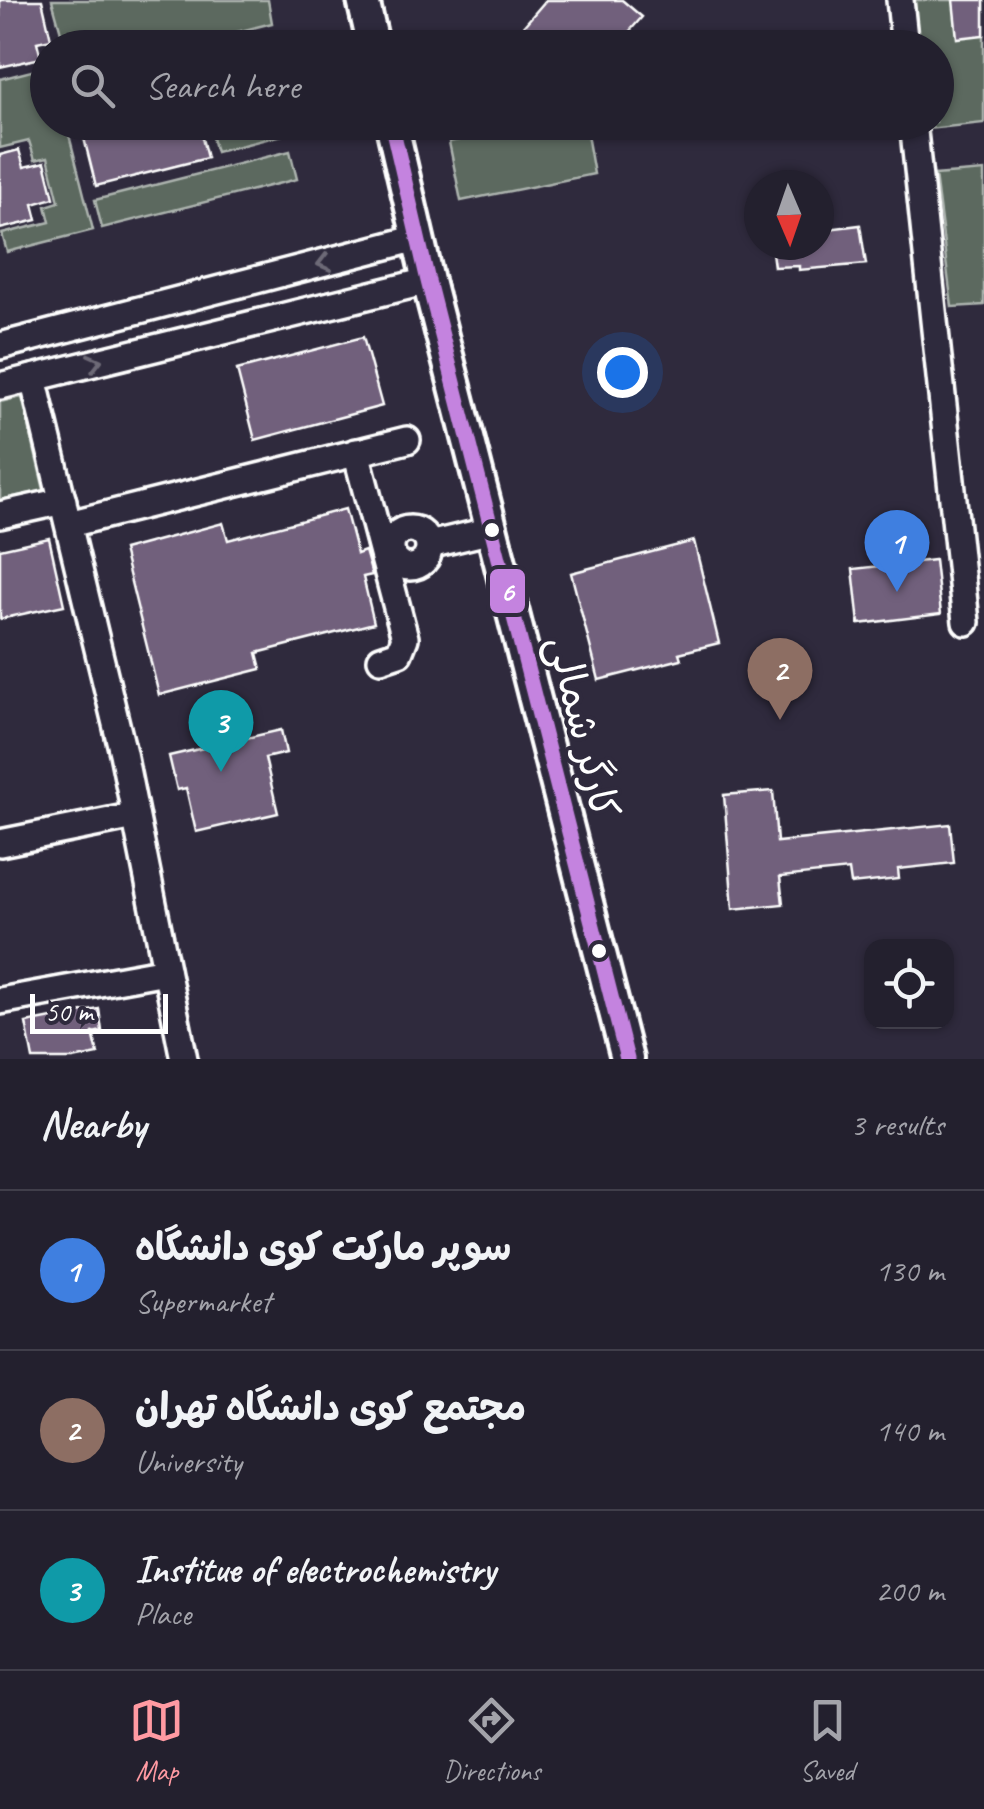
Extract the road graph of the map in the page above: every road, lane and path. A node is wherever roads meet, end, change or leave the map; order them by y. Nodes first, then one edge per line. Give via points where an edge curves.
1 (363, 0) edge
2 (900, 0) edge
3 (370, 30) edge
4 (903, 30) edge
5 (395, 140) edge
6 (915, 140) edge
7 (418, 238) junction
8 (428, 281) junction
9 (196, 295) junction
10 (207, 335) junction
11 (0, 346) edge
12 (33, 378) junction
13 (0, 386) edge
14 (407, 440) dead end
15 (356, 452) junction
16 (66, 513) junction
17 (0, 515) edge
18 (492, 530) junction
19 (388, 555) junction
20 (966, 622) dead end
21 (381, 659) dead end
22 (136, 816) junction
23 (0, 843) edge
24 (166, 971) junction
25 (0, 1002) edge
26 (184, 1059) edge
27 (627, 1059) edge

1 - 3 main road
2 - 4 lane
5 - 7 main road, کارگر شمالی
6 - 20 lane
7 - 8 main road, کارگر شمالی
7 -> 9 lane
8 - 10 lane
8 - 18 main road, کارگر شمالی
9 - 10 lane
9 - 11 lane
12 -> 10 lane
12 - 13 lane
12 - 16 lane
14 - 15 lane
15 - 16 lane
15 - 19 lane
16 - 17 lane
16 - 22 lane
18 - 19 lane via 429,545 418,530 406,529 395,536
18 - 27 main road, کارگر شمالی
19 - 21 lane via 405,638 399,654
22 - 23 lane
22 - 24 lane
24 - 25 lane
24 - 26 lane

